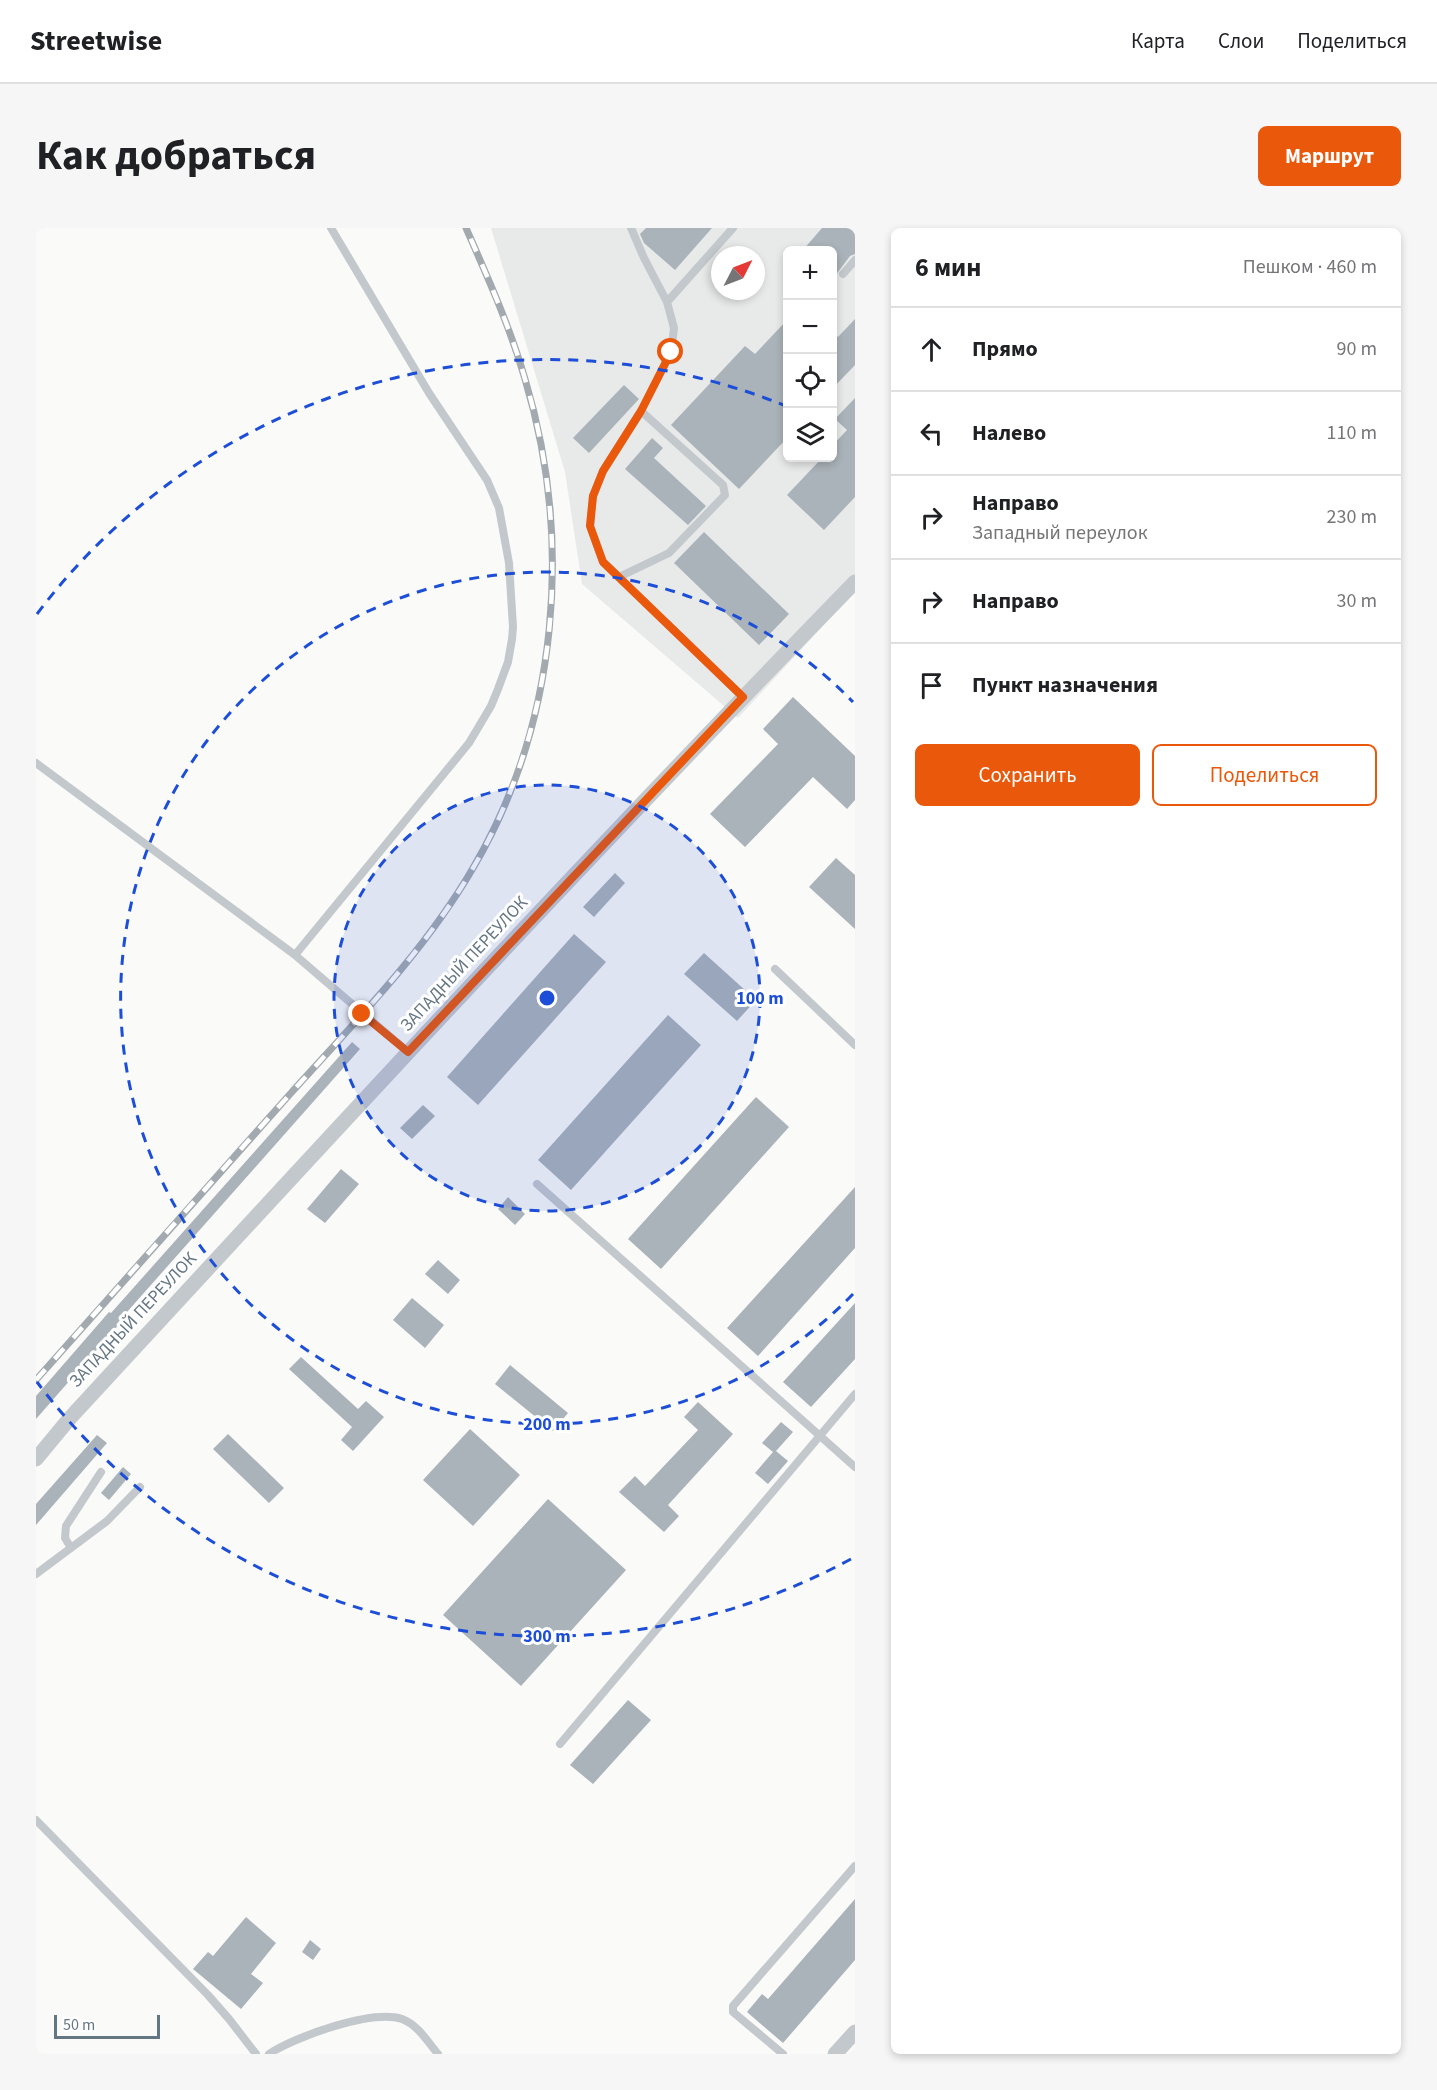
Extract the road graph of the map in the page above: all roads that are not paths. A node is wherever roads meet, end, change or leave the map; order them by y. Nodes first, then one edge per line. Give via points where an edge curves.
1 (331, 228) edge
2 (632, 228) edge
3 (733, 228) edge
4 (855, 260) edge
5 (843, 274) dead end
6 (667, 302) junction
7 (641, 411) junction
8 (619, 577) junction
9 (855, 582) edge
10 (743, 697) junction
11 (36, 763) edge
12 (295, 955) junction
13 (775, 969) dead end
14 (855, 1045) edge
15 (408, 1052) junction
16 (537, 1184) dead end
17 (855, 1394) edge
18 (820, 1436) junction
19 (36, 1459) edge
20 (855, 1467) edge
21 (101, 1472) dead end
22 (140, 1487) dead end
23 (71, 1548) junction
24 (36, 1574) edge
25 (560, 1744) dead end
26 (36, 1820) edge
27 (855, 1866) edge
28 (855, 2032) edge
29 (256, 2054) edge
30 (270, 2054) edge
31 (438, 2054) edge
32 (783, 2054) edge
33 (836, 2054) edge

1 - 12 lane via 429,393 487,480 499,508 509,563 513,627 508,662 498,689 469,743
2 - 6 lane
3 - 6 lane
4 - 5 lane
6 - 7 lane via 674,328 671,352
7 - 8 lane via 603,471 593,496 590,526 603,562
7 - 8 lane via 723,485 725,495 669,553
8 - 10 lane
9 - 10 street, ЗАПАДНЫЙ ПЕРЕУЛОК
10 - 15 street, ЗАПАДНЫЙ ПЕРЕУЛОК
11 - 12 lane
12 - 15 lane
13 - 14 lane
15 - 19 street, ЗАПАДНЫЙ ПЕРЕУЛОК
16 - 18 lane
17 - 18 lane
18 - 20 lane
18 - 25 lane
21 - 23 lane via 66,1526 65,1538
22 - 23 lane via 108,1521
23 - 24 lane
26 - 29 lane via 208,1995
27 - 32 lane via 733,2006 733,2012
28 - 33 street
30 - 31 lane via 307,2034 379,2017 400,2019 416,2026

